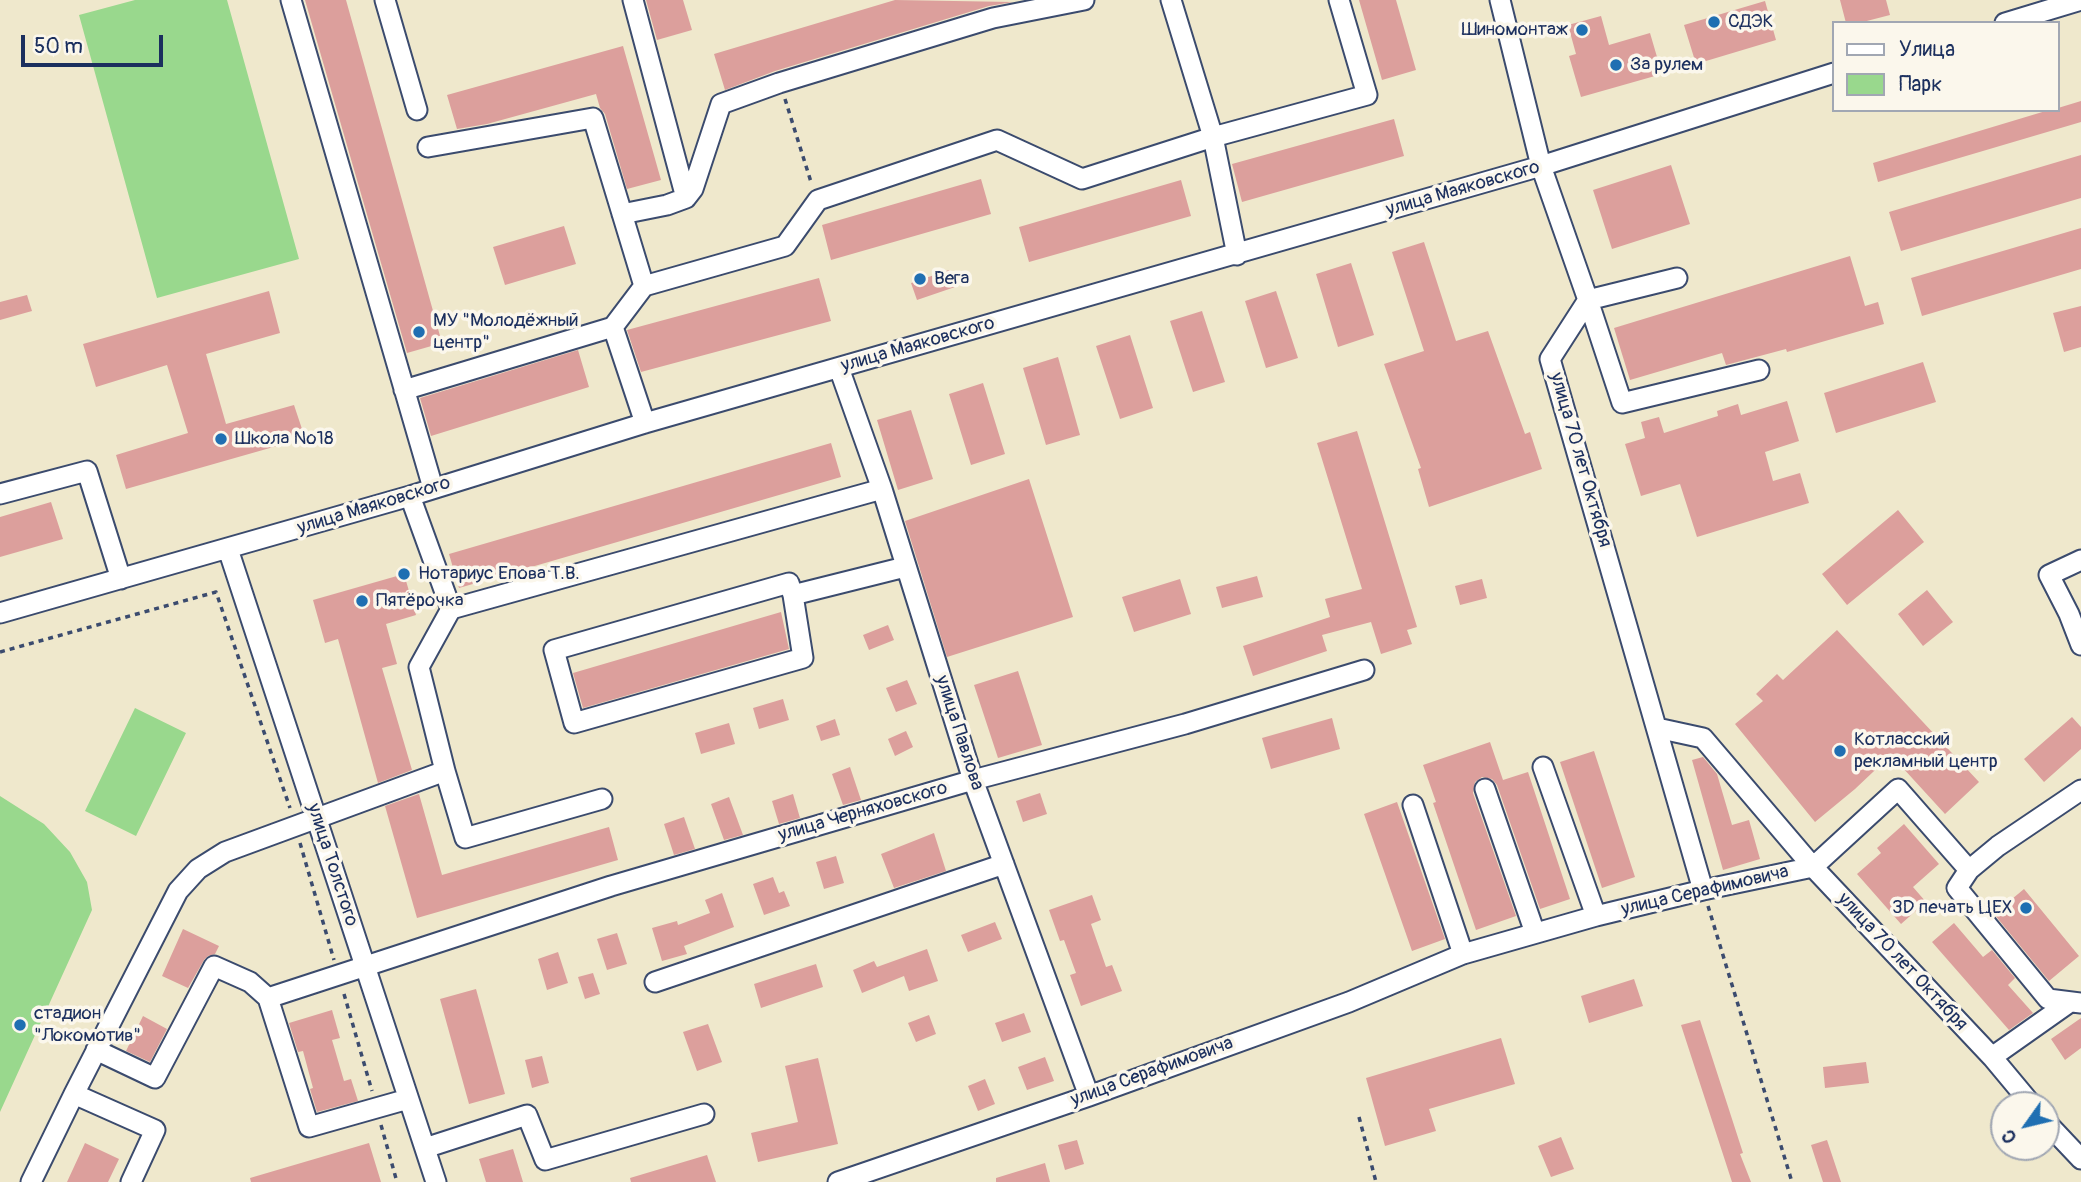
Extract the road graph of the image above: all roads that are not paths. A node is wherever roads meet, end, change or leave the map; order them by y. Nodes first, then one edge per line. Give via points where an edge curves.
1 (291, 0) edge
2 (385, 0) edge
3 (633, 0) edge
4 (1084, 0) edge
5 (1171, 0) edge
6 (1339, 0) edge
7 (1500, 0) edge
8 (2081, 0) edge
9 (2012, 21) edge
10 (1832, 75) edge
11 (417, 110) dead end
12 (1213, 137) junction
13 (428, 147) dead end
14 (1541, 166) junction
15 (685, 198) junction
16 (622, 214) junction
17 (1237, 255) junction
18 (1677, 278) dead end
19 (644, 286) junction
20 (1588, 300) junction
21 (613, 327) junction
22 (839, 368) junction
23 (1759, 370) dead end
24 (404, 390) junction
25 (645, 423) junction
26 (433, 488) junction
27 (882, 489) junction
28 (0, 494) edge
29 (410, 496) junction
30 (228, 549) junction
31 (2081, 560) edge
32 (905, 567) junction
33 (121, 579) junction
34 (793, 595) junction
35 (451, 610) junction
36 (0, 612) edge
37 (2081, 645) edge
38 (1364, 670) dead end
39 (1657, 728) junction
40 (1543, 767) dead end
41 (445, 771) junction
42 (973, 780) junction
43 (1485, 789) dead end
44 (2081, 790) edge
45 (603, 799) dead end
46 (1413, 805) dead end
47 (316, 818) junction
48 (1004, 864) junction
49 (1813, 867) junction
50 (1969, 870) junction
51 (1703, 890) junction
52 (1596, 916) junction
53 (1535, 933) junction
54 (1463, 954) junction
55 (365, 967) junction
56 (654, 982) dead end
57 (268, 998) junction
58 (2076, 1002) edge
59 (96, 1050) junction
60 (1992, 1057) junction
61 (2020, 1091) edge
62 (74, 1094) junction
63 (1089, 1096) junction
64 (408, 1099) junction
65 (704, 1114) dead end
66 (2060, 1137) edge
67 (425, 1148) junction
68 (2081, 1159) edge
69 (31, 1182) edge
70 (131, 1182) edge
71 (436, 1182) edge
72 (838, 1182) edge

1 - 24 street
2 - 11 street
3 - 15 street
4 - 15 street via 993,18 721,104 693,190
5 - 12 street
6 - 12 street via 1367,95
7 - 14 street
8 - 9 street
10 - 14 street, улица Маяковского
12 - 17 street
12 - 19 street via 1082,179 997,140 818,200 785,246
13 - 16 street via 593,118
14 - 17 street, улица Маяковского
14 - 20 street
15 - 16 street
16 - 19 street
17 - 22 street, улица Маяковского
18 - 20 street
19 - 21 street
20 - 23 street via 1622,404
20 - 39 street, улица 70 лет Октября via 1550,359
21 - 24 street
21 - 25 street
22 - 25 street, улица Маяковского
22 - 27 street, улица Павлова
24 - 26 street
25 - 26 street, улица Маяковского
26 - 29 street, улица Маяковского
27 - 32 street, улица Павлова
27 - 35 street
28 - 33 street via 87,471
29 - 30 street, улица Маяковского
29 - 35 street
30 - 33 street, улица Маяковского
30 - 47 street, улица Толстого
31 - 37 street via 2049,575
32 - 34 street
32 - 42 street, улица Павлова
33 - 36 street, улица Маяковского
34 - 34 street via 803,658 574,723 554,650 789,583
35 - 41 street via 419,667
38 - 42 street, улица Черняховского via 1185,724
39 - 49 street, улица 70 лет Октября via 1703,738
39 - 51 street, улица 70 лет Октября
40 - 52 street, улица Серафимовича
41 - 45 street via 465,838
41 - 47 street
42 - 48 street, улица Павлова
42 - 55 street, улица Черняховского via 611,886
43 - 53 street
44 - 50 street
46 - 54 street
47 - 55 street, улица Толстого
47 - 59 street via 225,852 198,869 178,891
48 - 56 street
48 - 63 street, улица Павлова
49 - 50 street via 1898,789
49 - 51 street, улица Серафимовича
49 - 60 street, улица 70 лет Октября
50 - 58 street via 1958,888 2048,999
51 - 52 street, улица Серафимовича
52 - 53 street, улица Серафимовича
53 - 54 street, улица Серафимовича
54 - 63 street, улица Серафимовича via 1349,1002
55 - 57 street, улица Черняховского
55 - 64 street, улица Толстого
57 - 59 street via 250,982 215,966 155,1078
57 - 64 street via 309,1127
58 - 60 street
59 - 62 street
60 - 61 street, улица 70 лет Октября
62 - 69 street
62 - 70 street via 156,1130
63 - 72 street, улица Серафимовича
64 - 67 street, улица Толстого
65 - 67 street via 545,1160 527,1115
66 - 68 street
67 - 71 street, улица Толстого

